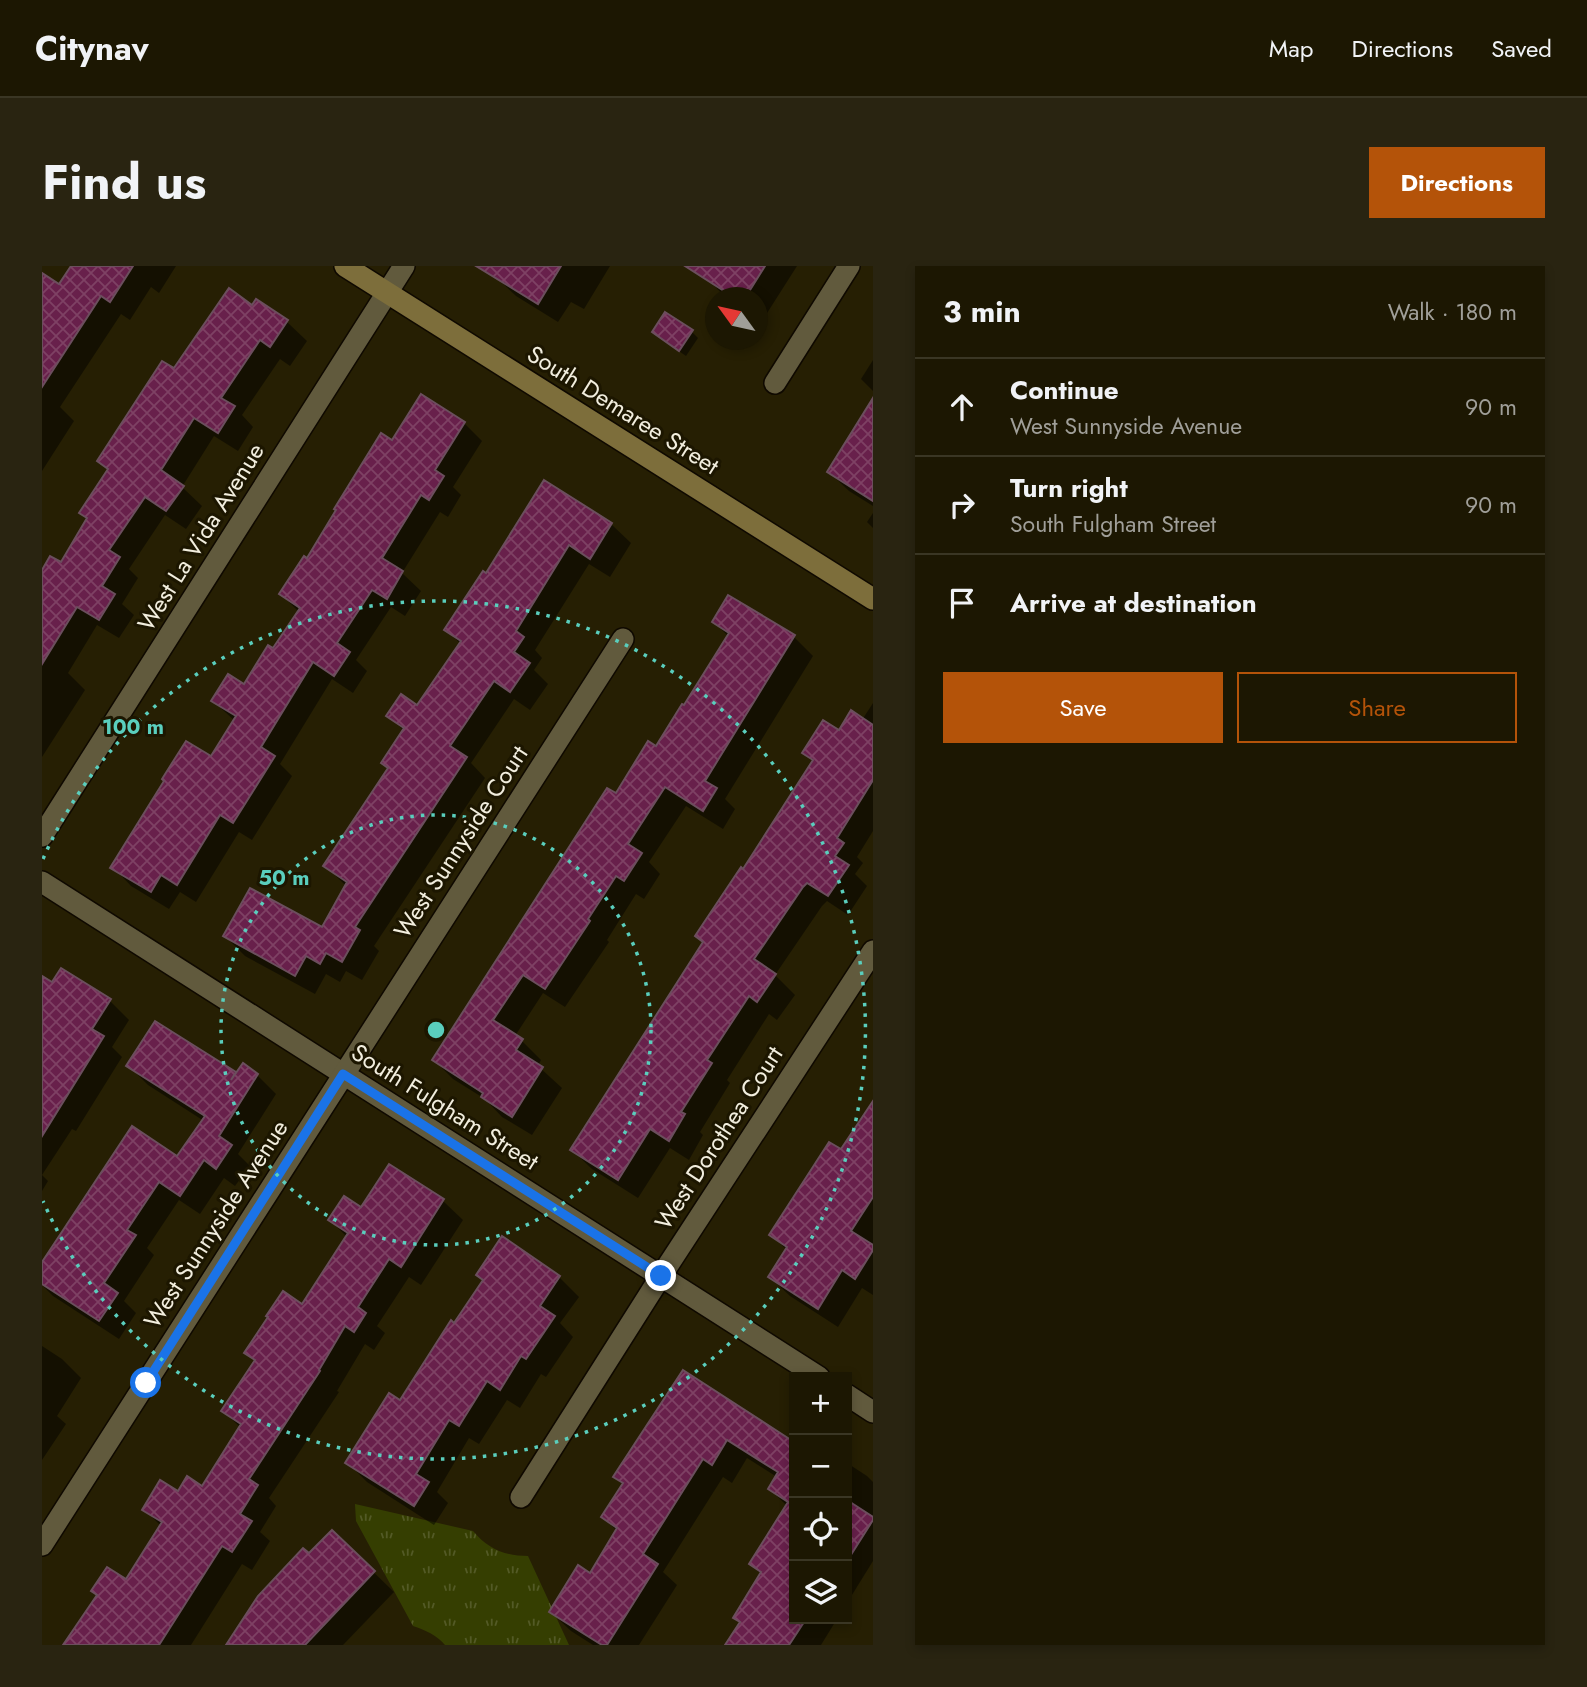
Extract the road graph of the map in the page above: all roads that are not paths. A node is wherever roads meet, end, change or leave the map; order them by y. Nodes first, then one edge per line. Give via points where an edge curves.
1 (345, 266) edge
2 (404, 266) edge
3 (849, 266) edge
4 (387, 293) junction
5 (775, 383) dead end
6 (873, 599) edge
7 (623, 639) dead end
8 (42, 836) edge
9 (42, 882) edge
10 (873, 951) edge
11 (343, 1074) junction
12 (661, 1276) junction
13 (811, 1372) edge
14 (852, 1398) edge
15 (873, 1412) edge
16 (521, 1497) dead end
17 (42, 1545) edge

1 - 4 main road, South Demaree Street
2 - 4 street, West La Vida Avenue
3 - 5 street
4 - 6 main road, South Demaree Street
4 - 8 street, West La Vida Avenue
7 - 11 street, West Sunnyside Court
9 - 11 street, South Fulgham Street
10 - 12 street, West Dorothea Court
11 - 12 street, South Fulgham Street
11 - 17 street, West Sunnyside Avenue
12 - 13 street, South Fulgham Street
12 - 16 street, West Dorothea Court
14 - 15 street

